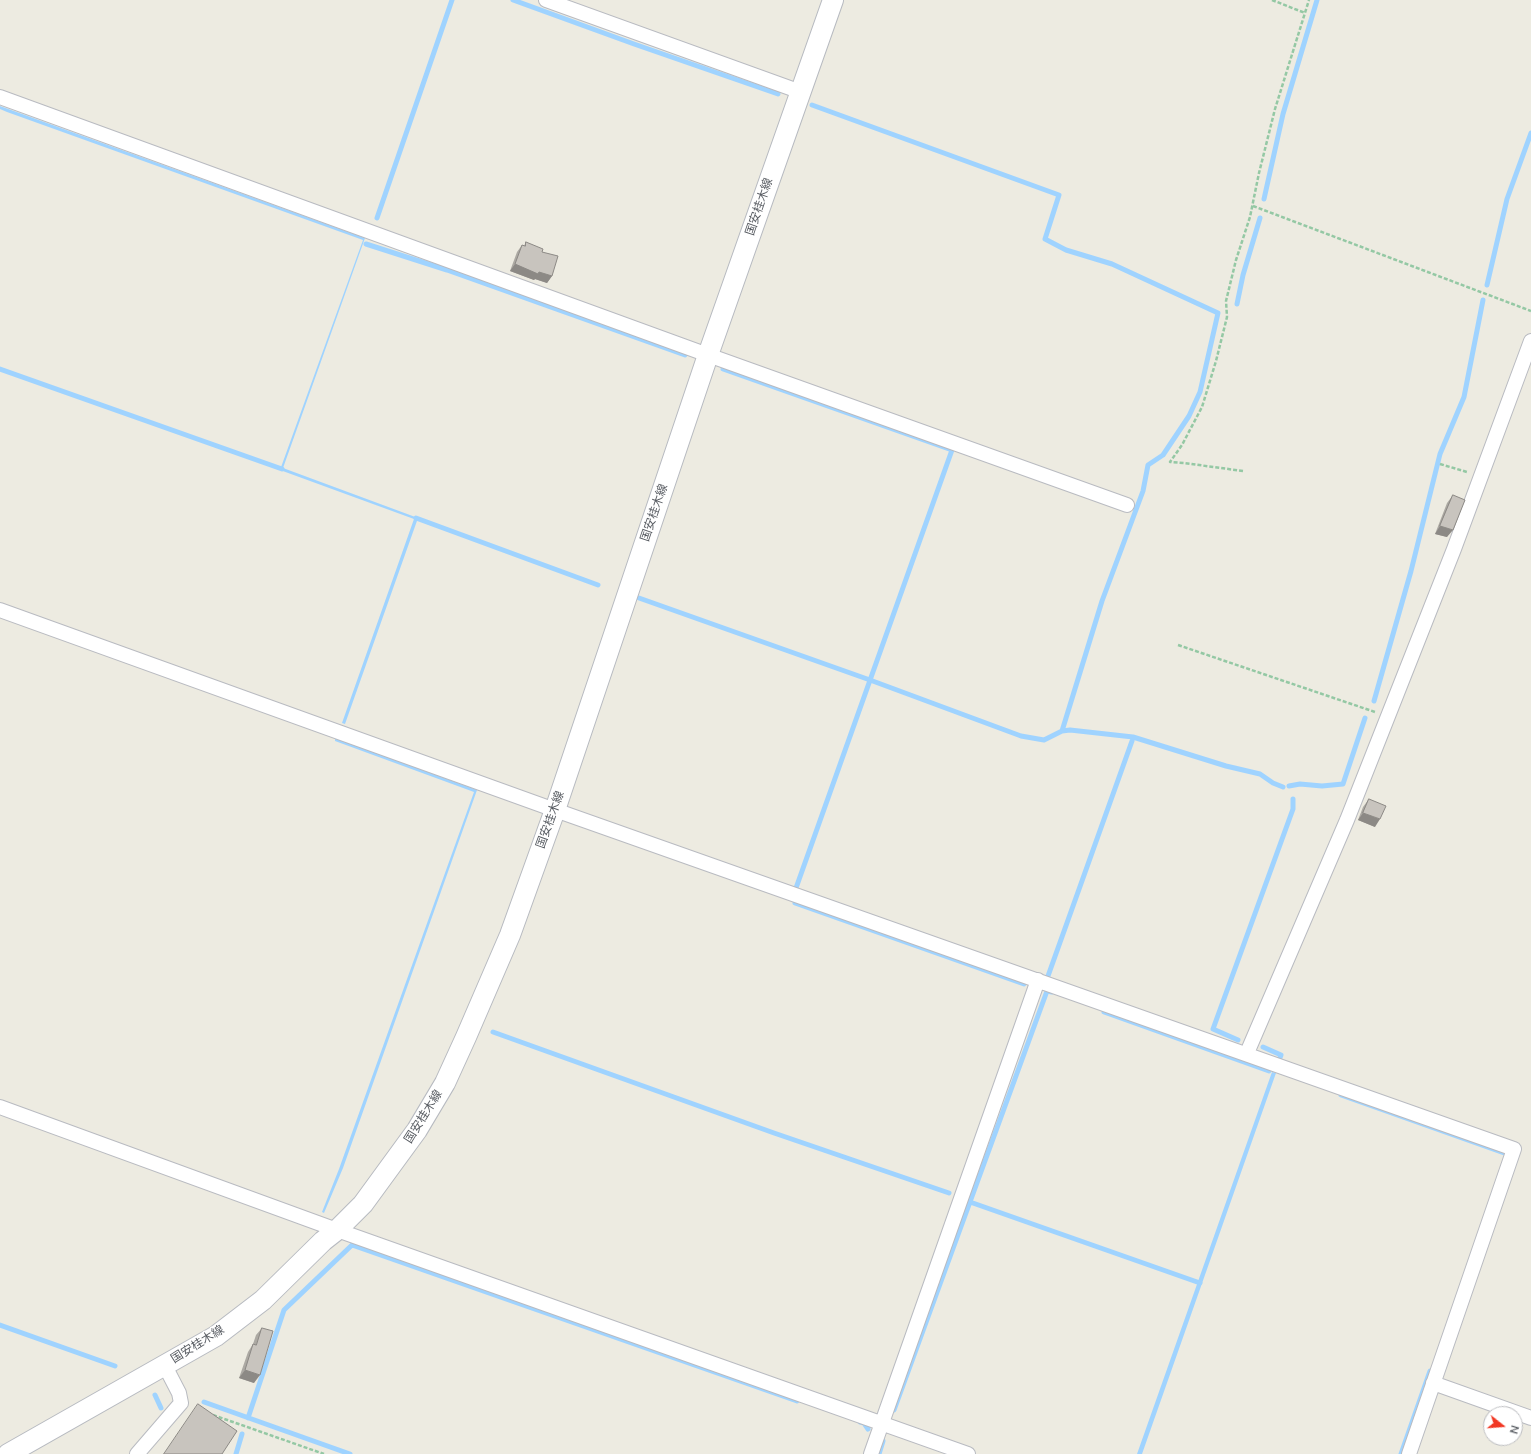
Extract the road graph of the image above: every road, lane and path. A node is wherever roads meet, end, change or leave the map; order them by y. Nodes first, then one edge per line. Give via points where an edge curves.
1 (546, 0) edge
2 (833, 0) edge
3 (1272, 0) edge
4 (1309, 0) edge
5 (1305, 13) junction
6 (801, 92) junction
7 (0, 97) edge
8 (1253, 206) junction
9 (1531, 311) edge
10 (1531, 341) edge
11 (708, 355) junction
12 (1440, 464) dead end
13 (1243, 471) dead end
14 (1481, 476) junction
15 (1127, 505) dead end
16 (0, 610) edge
17 (1178, 645) dead end
18 (1388, 716) junction
19 (555, 810) junction
20 (1038, 980) junction
21 (1246, 1053) junction
22 (0, 1108) edge
23 (337, 1230) junction
24 (165, 1366) junction
25 (1433, 1383) junction
26 (209, 1414) edge
27 (1531, 1418) edge
28 (881, 1424) junction
29 (8, 1454) edge
30 (137, 1454) edge
31 (324, 1454) edge
32 (870, 1454) edge
33 (968, 1454) edge
34 (1409, 1454) edge

1 - 6 street
2 - 6 main road, 国安桂木線
3 - 5 path
4 - 5 path
5 - 8 path via 1275,109
6 - 11 main road, 国安桂木線
7 - 11 street
8 - 9 path
8 - 13 path via 1236,260 1226,301 1227,317 1202,407 1170,462
10 - 14 street
11 - 15 street
11 - 19 main road, 国安桂木線
12 - 14 path
14 - 18 street
16 - 19 street
17 - 18 path
18 - 21 street via 1347,820
19 - 20 street
19 - 23 main road, 国安桂木線 via 510,935 444,1083 392,1167 364,1204
20 - 21 street
20 - 28 street
21 - 25 street via 1514,1149
22 - 23 street
23 - 24 main road, 国安桂木線 via 263,1300 216,1336
23 - 28 street
24 - 29 main road, 国安桂木線
24 - 30 street via 179,1393 181,1403
25 - 27 street
25 - 34 street
26 - 31 path
28 - 32 street
28 - 33 street

